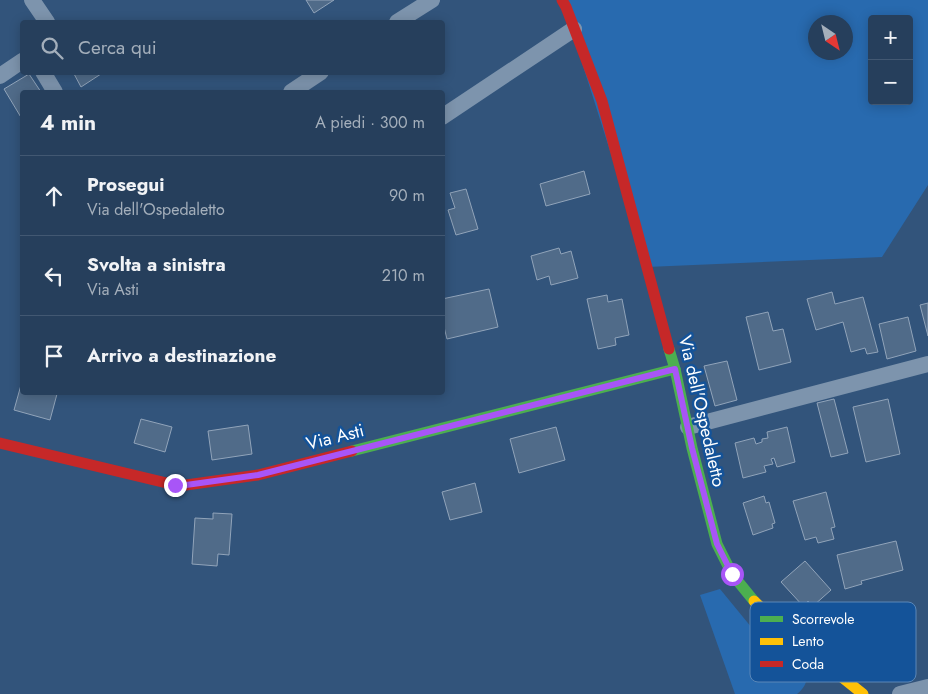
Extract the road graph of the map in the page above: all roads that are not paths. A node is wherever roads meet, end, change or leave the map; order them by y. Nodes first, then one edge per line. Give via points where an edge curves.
1 (32, 0) edge
2 (432, 0) edge
3 (562, 0) edge
4 (46, 20) edge
5 (401, 20) edge
6 (574, 29) junction
7 (20, 62) edge
8 (45, 75) edge
9 (316, 75) edge
10 (0, 76) edge
11 (55, 90) edge
12 (294, 90) edge
13 (445, 115) edge
14 (928, 364) edge
15 (675, 369) junction
16 (688, 427) junction
17 (0, 443) edge
18 (755, 602) edge
19 (848, 682) edge
20 (928, 686) edge
21 (863, 694) edge
22 (900, 694) edge

1 - 4 street
2 - 5 street
3 - 6 street, Via dell'Ospedaletto
6 - 13 street
6 - 15 street, Via dell'Ospedaletto via 602,101
7 - 10 street
8 - 11 street
9 - 12 street
14 - 16 street
15 - 16 street, Via dell'Ospedaletto
15 - 17 street, Via Asti via 258,475 186,485
16 - 18 street, Via dell'Ospedaletto via 717,544 732,574
19 - 21 street, Via dell'Ospedaletto
20 - 22 street

